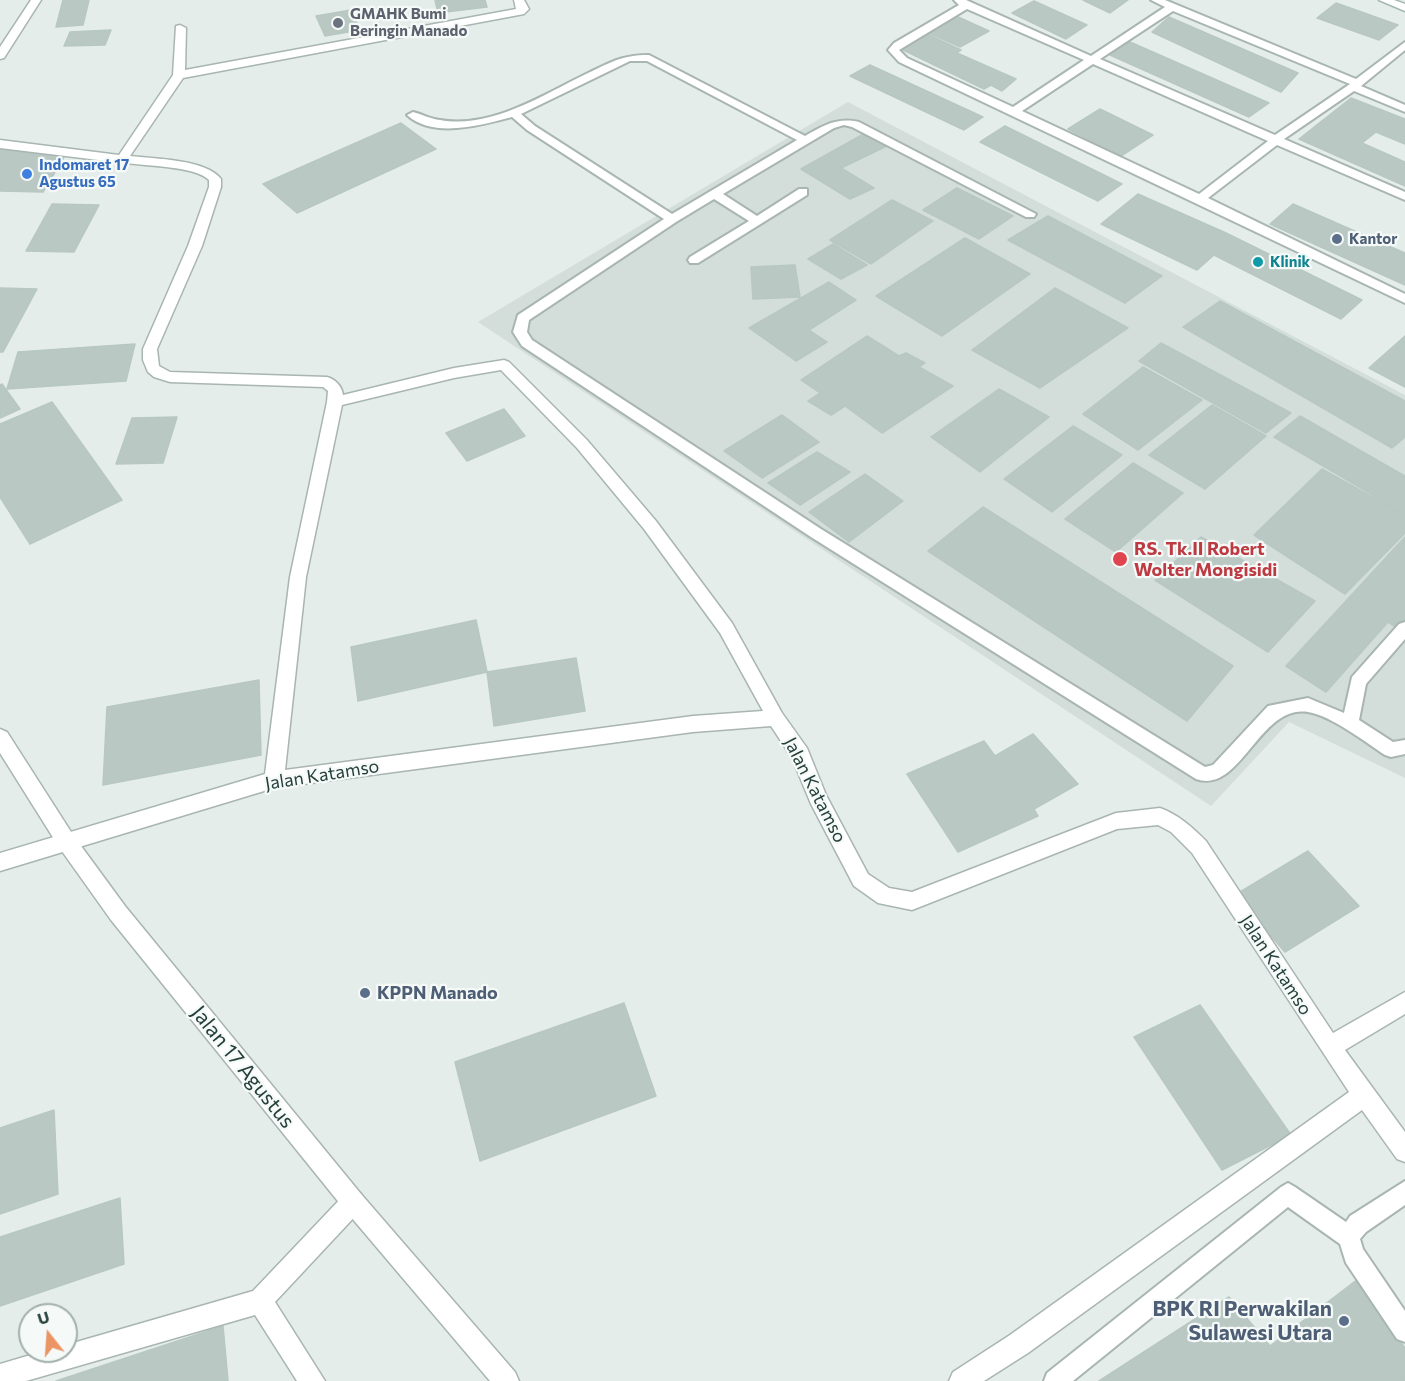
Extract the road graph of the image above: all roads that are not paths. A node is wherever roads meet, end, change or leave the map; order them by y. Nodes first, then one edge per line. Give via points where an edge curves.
1 (36, 0) edge
2 (519, 0) edge
3 (1156, 0) edge
4 (1384, 0) edge
5 (962, 2) edge
6 (1172, 8) junction
7 (1405, 8) edge
8 (180, 28) dead end
9 (1405, 45) edge
10 (0, 56) edge
11 (1092, 59) junction
12 (179, 75) junction
13 (1354, 85) junction
14 (1405, 108) edge
15 (1013, 112) junction
16 (514, 113) junction
17 (413, 115) dead end
18 (805, 140) junction
19 (1276, 140) junction
20 (0, 144) edge
21 (121, 161) junction
22 (803, 192) dead end
23 (716, 195) junction
24 (1405, 196) edge
25 (1200, 199) junction
26 (1030, 213) dead end
27 (672, 219) junction
28 (758, 221) junction
29 (694, 261) dead end
30 (1405, 299) edge
31 (335, 402) junction
32 (1405, 628) edge
33 (776, 718) junction
34 (1350, 723) junction
35 (0, 737) edge
36 (1405, 747) edge
37 (274, 780) junction
38 (66, 841) junction
39 (0, 862) edge
40 (1405, 1002) edge
41 (1330, 1047) junction
42 (1365, 1094) junction
43 (1405, 1151) edge
44 (1405, 1192) edge
45 (353, 1202) junction
46 (1348, 1237) junction
47 (260, 1301) junction
48 (1405, 1331) edge
49 (0, 1376) edge
50 (312, 1381) edge
51 (506, 1381) edge
52 (962, 1381) edge
53 (1055, 1381) edge

1 - 10 street
2 - 12 street via 523,9 520,12
3 - 6 lane
4 - 7 street
5 - 11 lane
5 - 15 lane via 893,50 903,60
6 - 11 lane
6 - 13 lane
8 - 12 street
9 - 13 lane
11 - 15 lane
11 - 19 lane
12 - 21 street
13 - 14 lane
13 - 19 lane
15 - 25 lane
16 - 17 lane via 444,126
16 - 18 lane via 628,58 649,58
16 - 27 lane
18 - 23 lane
18 - 26 lane via 830,126 855,124
19 - 24 lane
19 - 25 lane
20 - 21 street
21 - 31 street via 194,168 209,172 215,179 195,246 150,349 149,362 157,374 327,382 335,390
22 - 28 lane
23 - 27 lane
23 - 28 lane
25 - 30 lane
27 - 34 lane via 523,318 520,332 527,343 816,533 1202,774 1218,770 1274,711 1308,705
28 - 29 lane
31 - 33 street via 504,365 582,444 650,525 726,628
31 - 37 street via 298,577
32 - 34 lane via 1358,682
33 - 37 street, Jalan Katamso via 693,724
33 - 41 street, Jalan Katamso via 800,754 861,880 885,897 912,901 1116,820 1160,816 1178,826 1199,847
34 - 36 lane via 1391,750
35 - 38 street, Jalan 17 Agustus
37 - 38 street, Jalan Katamso
38 - 39 street, Jalan Katamso
38 - 45 street, Jalan 17 Agustus via 118,913
40 - 41 street
41 - 42 street, Jalan Katamso
42 - 43 street, Jalan Katamso
42 - 52 street
44 - 46 lane via 1358,1224
45 - 47 street
45 - 51 street, Jalan 17 Agustus
46 - 48 lane via 1354,1254
46 - 53 lane via 1288,1194
47 - 49 street
47 - 50 street

